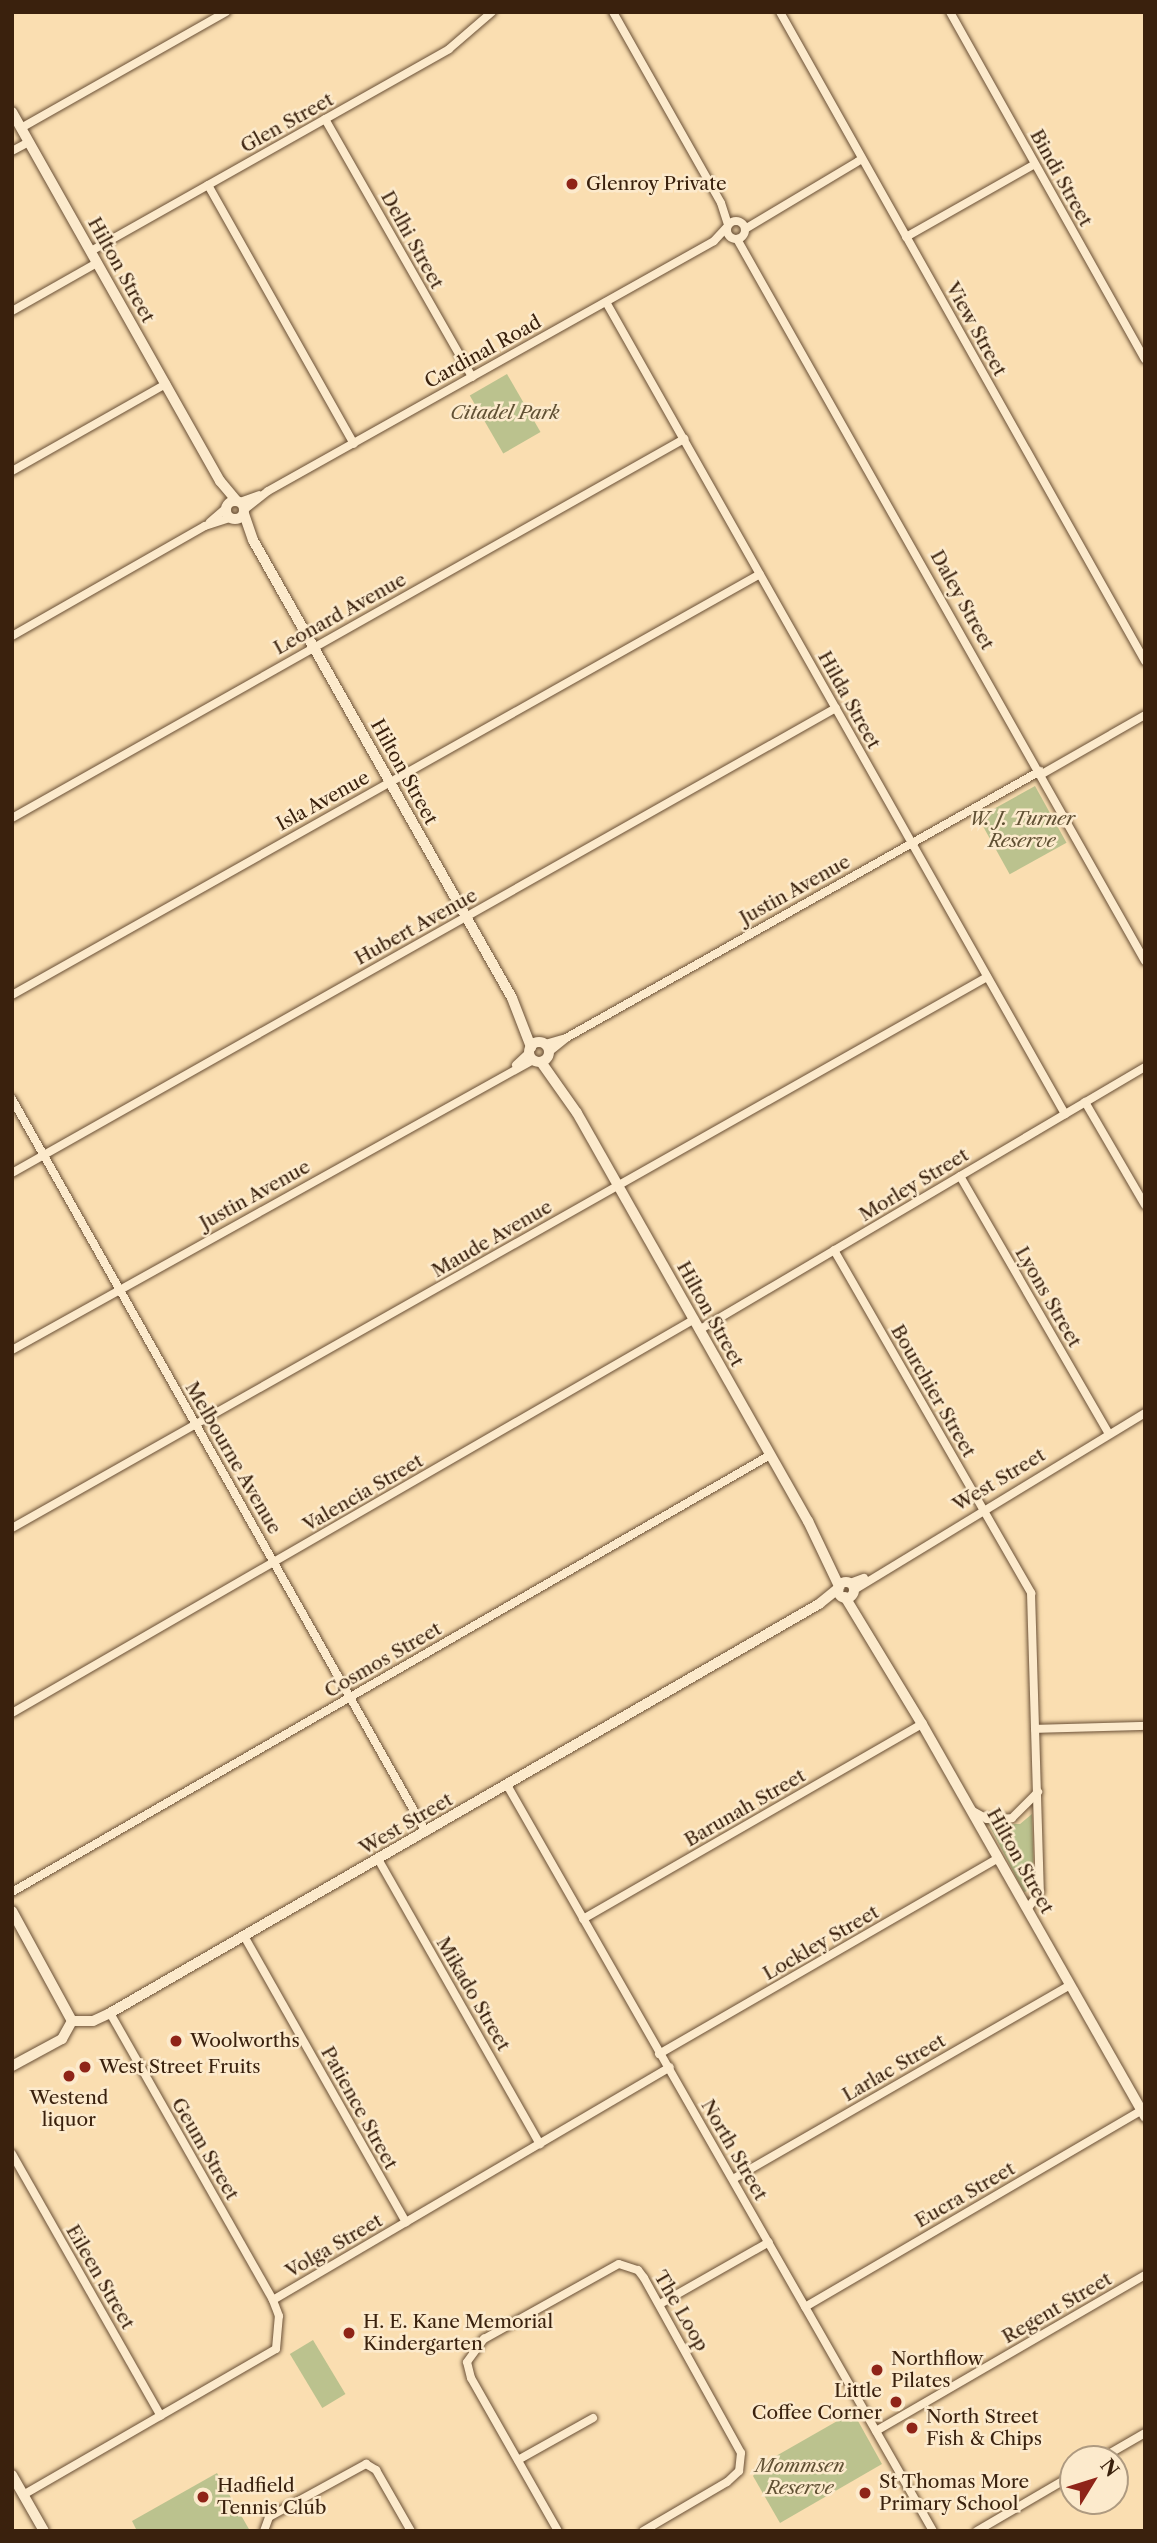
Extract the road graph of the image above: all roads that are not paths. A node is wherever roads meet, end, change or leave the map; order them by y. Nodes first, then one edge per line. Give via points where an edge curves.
1 (226, 12) edge
2 (492, 12) edge
3 (613, 12) edge
4 (779, 12) edge
5 (950, 12) edge
6 (12, 112) edge
7 (325, 119) junction
8 (21, 128) junction
9 (29, 142) junction
10 (12, 151) edge
11 (862, 159) junction
12 (1035, 164) junction
13 (208, 185) junction
14 (736, 229) junction
15 (906, 237) junction
16 (90, 251) junction
17 (97, 263) junction
18 (606, 302) junction
19 (12, 311) edge
20 (1145, 359) edge
21 (472, 377) junction
22 (166, 384) junction
23 (684, 439) junction
24 (354, 444) junction
25 (12, 471) edge
26 (235, 509) junction
27 (760, 574) junction
28 (12, 636) edge
29 (314, 647) junction
30 (1145, 661) edge
31 (836, 708) junction
32 (1145, 715) edge
33 (1041, 772) junction
34 (390, 782) junction
35 (12, 818) edge
36 (911, 843) junction
37 (466, 917) junction
38 (1145, 961) edge
39 (987, 977) junction
40 (12, 995) edge
41 (539, 1052) junction
42 (1145, 1067) edge
43 (12, 1099) edge
44 (1085, 1102) junction
45 (1065, 1114) junction
46 (44, 1155) junction
47 (12, 1173) edge
48 (960, 1176) junction
49 (618, 1186) junction
50 (1145, 1205) edge
51 (834, 1250) junction
52 (120, 1290) junction
53 (696, 1325) junction
54 (12, 1350) edge
55 (1145, 1413) edge
56 (196, 1425) junction
57 (1109, 1434) junction
58 (769, 1455) junction
59 (983, 1509) junction
60 (12, 1528) edge
61 (274, 1562) junction
62 (846, 1590) junction
63 (350, 1697) junction
64 (12, 1713) edge
65 (922, 1724) junction
66 (1145, 1726) edge
67 (1035, 1729) junction
68 (507, 1785) junction
69 (1038, 1792) junction
70 (971, 1810) junction
71 (426, 1832) junction
72 (998, 1858) junction
73 (378, 1859) junction
74 (12, 1892) edge
75 (1027, 1909) junction
76 (12, 1911) edge
77 (583, 1919) junction
78 (244, 1936) junction
79 (1070, 1985) junction
80 (110, 2013) junction
81 (72, 2021) junction
82 (659, 2054) junction
83 (12, 2066) edge
84 (670, 2067) junction
85 (1144, 2112) edge
86 (540, 2144) junction
87 (12, 2154) edge
88 (733, 2179) junction
89 (406, 2222) junction
90 (769, 2242) junction
91 (1145, 2274) edge
92 (273, 2300) junction
93 (660, 2304) junction
94 (805, 2306) junction
95 (161, 2416) junction
96 (593, 2418) dead end
97 (876, 2431) junction
98 (1145, 2433) edge
99 (1124, 2445) edge
100 (518, 2460) junction
101 (12, 2475) edge
102 (1059, 2483) edge
103 (23, 2495) junction
104 (44, 2531) edge
105 (264, 2531) edge
106 (411, 2531) edge
107 (558, 2531) edge
108 (643, 2531) edge
109 (933, 2531) edge
110 (977, 2531) edge

1 - 8 street
2 - 7 street, Glen Street via 449,50
3 - 14 street, Daley Street
4 - 11 street, View Street
5 - 12 street, Bindi Street
6 - 8 street, Hilton Street
7 - 13 street, Glen Street
7 - 21 street, Delhi Street
8 - 9 street, Hilton Street
9 - 10 street
9 - 16 street, Hilton Street
11 - 14 street, Cardinal Road
11 - 15 street, View Street
12 - 15 street
12 - 20 street, Bindi Street
13 - 16 street, Glen Street
13 - 24 street
14 - 18 street, Cardinal Road
14 - 33 street, Daley Street
15 - 30 street, View Street
16 - 17 street, Hilton Street
17 - 19 street
17 - 22 street, Hilton Street
18 - 21 street, Cardinal Road
18 - 23 street, Hilda Street
21 - 24 street, Cardinal Road
22 - 25 street
22 - 26 street, Hilton Street
23 - 27 street, Hilda Street
23 - 29 street, Leonard Avenue
24 - 26 street, Cardinal Road
26 - 28 street, Cardinal Road
26 - 29 street, Hilton Street
27 - 31 street, Hilda Street
27 - 34 street, Isla Avenue
29 - 34 street, Hilton Street
29 - 35 street, Leonard Avenue
31 - 36 street, Hilda Street
31 - 37 street, Hubert Avenue
32 - 33 street, Justin Avenue
33 - 36 street, Justin Avenue
33 - 38 street, Daley Street
34 - 37 street, Hilton Street
34 - 40 street, Isla Avenue
36 - 39 street, Hilda Street
36 - 41 street, Justin Avenue
37 - 41 street, Hilton Street
37 - 46 street, Hubert Avenue
39 - 45 street, Hilda Street
39 - 49 street, Maude Avenue
41 - 49 street, Hilton Street
41 - 52 street, Justin Avenue
42 - 44 street, Morley Street
43 - 46 street, Melbourne Avenue
44 - 45 street, Morley Street
44 - 50 street
45 - 48 street, Morley Street
46 - 47 street, Hubert Avenue
46 - 52 street, Melbourne Avenue
48 - 51 street, Morley Street
48 - 57 street, Lyons Street
49 - 53 street, Hilton Street
49 - 56 street, Maude Avenue
51 - 53 street, Morley Street
51 - 59 street, Bourchier Street
52 - 54 street, Justin Avenue
52 - 56 street, Melbourne Avenue
53 - 58 street, Hilton Street
53 - 61 street, Valencia Street
55 - 57 street, West Street
56 - 60 street, Maude Avenue
56 - 61 street, Melbourne Avenue
57 - 59 street, West Street
58 - 62 street, Hilton Street
58 - 63 street, Cosmos Street
59 - 62 street, West Street
59 - 67 street, Bourchier Street via 1031,1593
61 - 63 street, Melbourne Avenue
61 - 64 street, Valencia Street
62 - 65 street, Hilton Street
62 - 68 street, West Street
63 - 71 street, Melbourne Avenue
63 - 74 street, Cosmos Street
65 - 70 street, Hilton Street
65 - 77 street, Barunah Street
66 - 67 street
67 - 69 street, Bourchier Street
68 - 71 street, West Street
68 - 77 street, North Street
69 - 70 street via 1012,1818 987,1819
69 - 75 street, Bourchier Street via 1041,1892
70 - 72 street, Hilton Street
71 - 73 street, West Street
72 - 75 street, Hilton Street
72 - 82 street, Lockley Street
73 - 78 street, West Street
73 - 86 street, Mikado Street
75 - 79 street, Hilton Street
76 - 81 street
77 - 82 street, North Street
78 - 80 street, West Street
78 - 89 street, Patience Street
79 - 85 street, Hilton Street
79 - 88 street, Larlac Street
80 - 81 street, West Street via 93,2021
80 - 92 street, Geum Street
81 - 83 street via 62,2039
82 - 84 street, North Street
84 - 86 street, Volga Street
84 - 88 street, North Street
85 - 94 street, Eucra Street
86 - 89 street, Volga Street
87 - 95 street, Eileen Street
88 - 90 street, North Street
89 - 92 street, Volga Street
90 - 93 street
90 - 94 street, North Street
91 - 97 street, Regent Street
92 - 95 street, Volga Street via 279,2316 276,2349
93 - 100 street, The Loop via 638,2270 619,2264 477,2344 467,2362 468,2372
93 - 108 street, The Loop via 737,2441 742,2461 727,2483
94 - 97 street, North Street
95 - 103 street, Volga Street
96 - 100 street
97 - 109 street, North Street
98 - 99 street
100 - 107 street, The Loop
101 - 103 street
102 - 110 street
103 - 104 street
105 - 106 street via 269,2518 362,2464 374,2468

